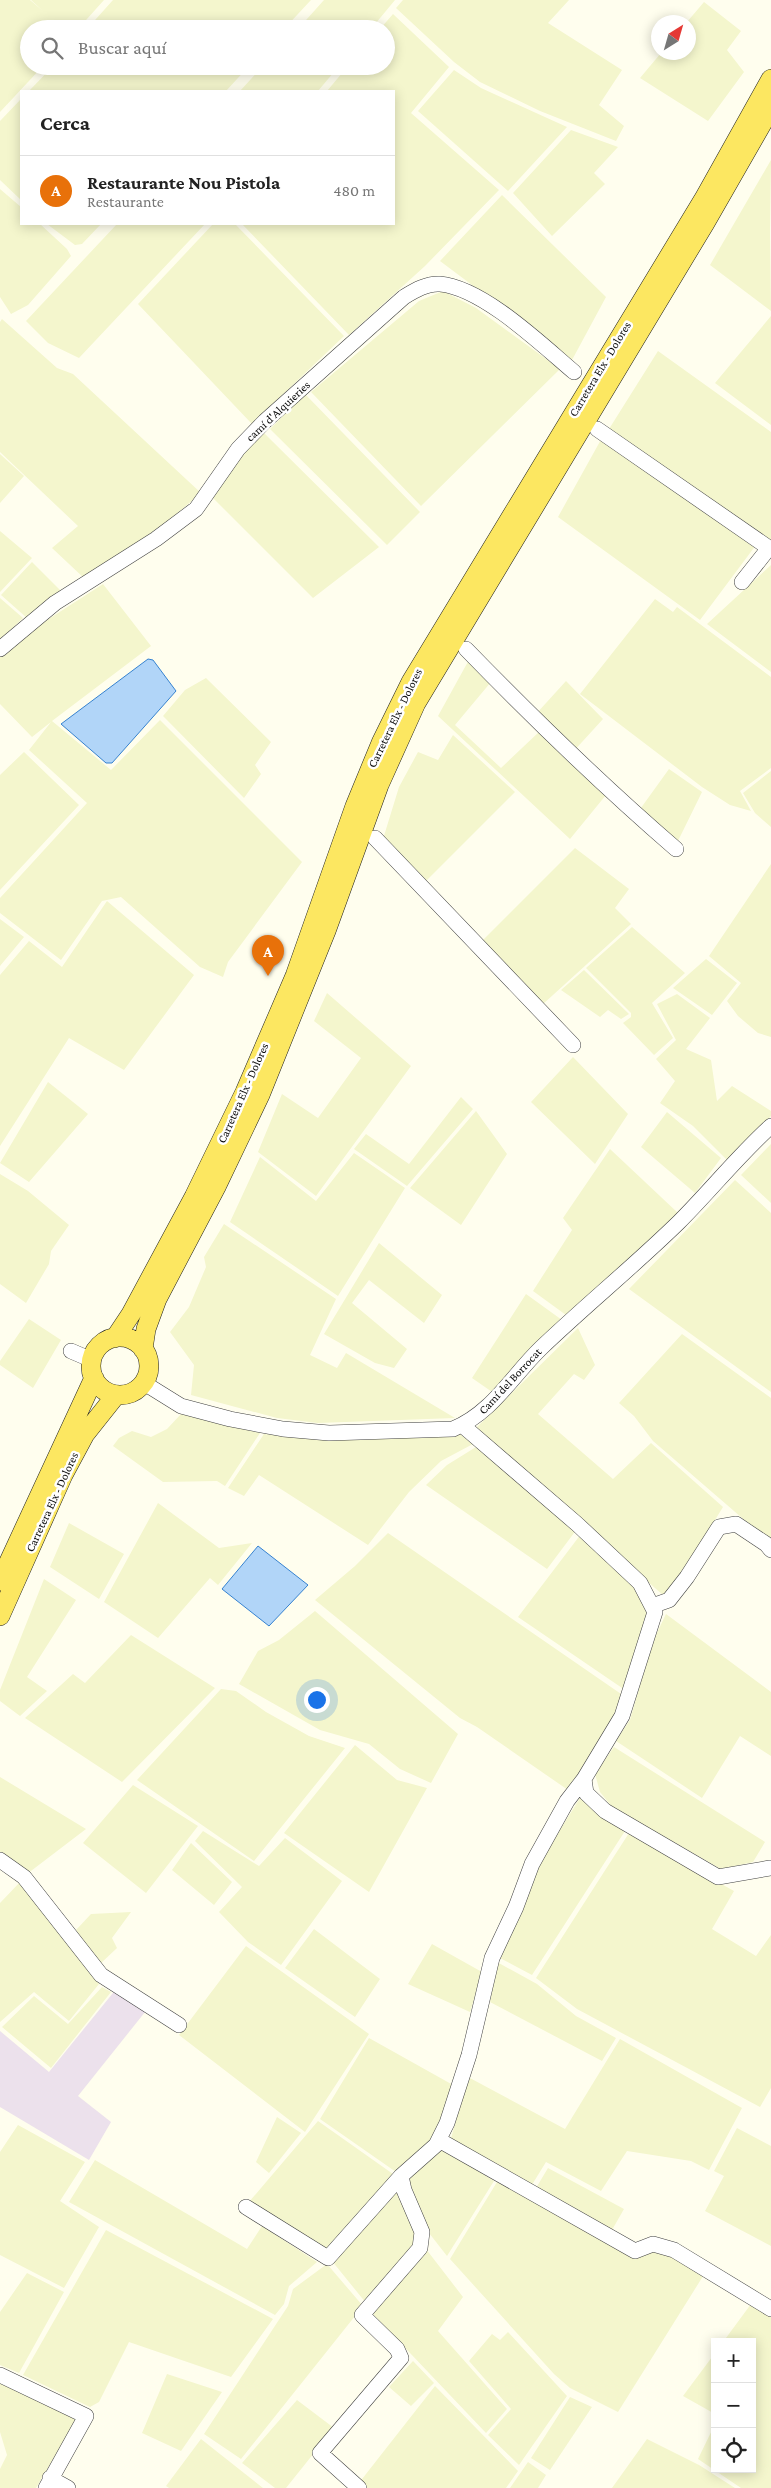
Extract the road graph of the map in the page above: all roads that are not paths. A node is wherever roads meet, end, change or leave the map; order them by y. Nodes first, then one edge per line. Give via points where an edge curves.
1 (771, 79) edge
2 (771, 108) edge
3 (574, 372) dead end
4 (597, 429) dead end
5 (742, 582) dead end
6 (0, 649) edge
7 (466, 649) dead end
8 (375, 838) dead end
9 (676, 849) dead end
10 (573, 1045) dead end
11 (771, 1126) edge
12 (115, 1338) junction
13 (143, 1349) junction
14 (71, 1351) dead end
15 (93, 1369) junction
16 (144, 1383) junction
17 (116, 1395) junction
18 (462, 1425) junction
19 (771, 1550) edge
20 (0, 1581) edge
21 (652, 1606) junction
22 (0, 1616) edge
23 (584, 1779) junction
24 (0, 1860) edge
25 (770, 1868) edge
26 (179, 2025) dead end
27 (439, 2140) junction
28 (401, 2176) junction
29 (246, 2207) dead end
30 (771, 2309) edge
31 (0, 2375) edge
32 (48, 2483) edge
33 (68, 2488) edge
34 (359, 2488) edge

1 - 12 main road, Carretera Elx - Dolores via 705,197 411,682 362,788 294,976 245,1092 194,1198
2 - 13 main road, Carretera Elx - Dolores via 412,711 379,785 260,1095 157,1299 146,1329
3 - 6 street, camí d'Alquieries via 517,324 468,292 439,284 414,291 258,428 238,449 196,509 156,539 55,603
4 - 5 street via 769,548
7 - 9 street via 544,730
8 - 10 street
11 - 18 street, Camí del Borrocat via 637,1263 539,1350 489,1406
12 - 13 main road via 130,1339
12 - 15 main road via 99,1346
13 - 16 main road via 149,1369
14 - 15 street
15 - 17 main road via 103,1390
15 - 20 main road, Carretera Elx - Dolores
16 - 17 main road via 130,1394
16 - 18 street, Camí del Borrocat via 181,1406 283,1430 409,1432 453,1429
17 - 22 main road, Carretera Elx - Dolores via 85,1434
18 - 21 street via 640,1583
19 - 21 street via 736,1524 719,1526 669,1600
21 - 23 street via 655,1612 622,1716
23 - 25 street via 586,1793 605,1811 718,1876
23 - 27 street via 532,1864 492,1958 469,2055
24 - 26 street via 24,1877 101,1975
27 - 28 street
27 - 30 street via 635,2251 653,2244 674,2250
28 - 29 street via 328,2258
28 - 34 street via 422,2232 420,2248 362,2315 402,2358 320,2453
31 - 32 street via 86,2416
32 - 33 street

